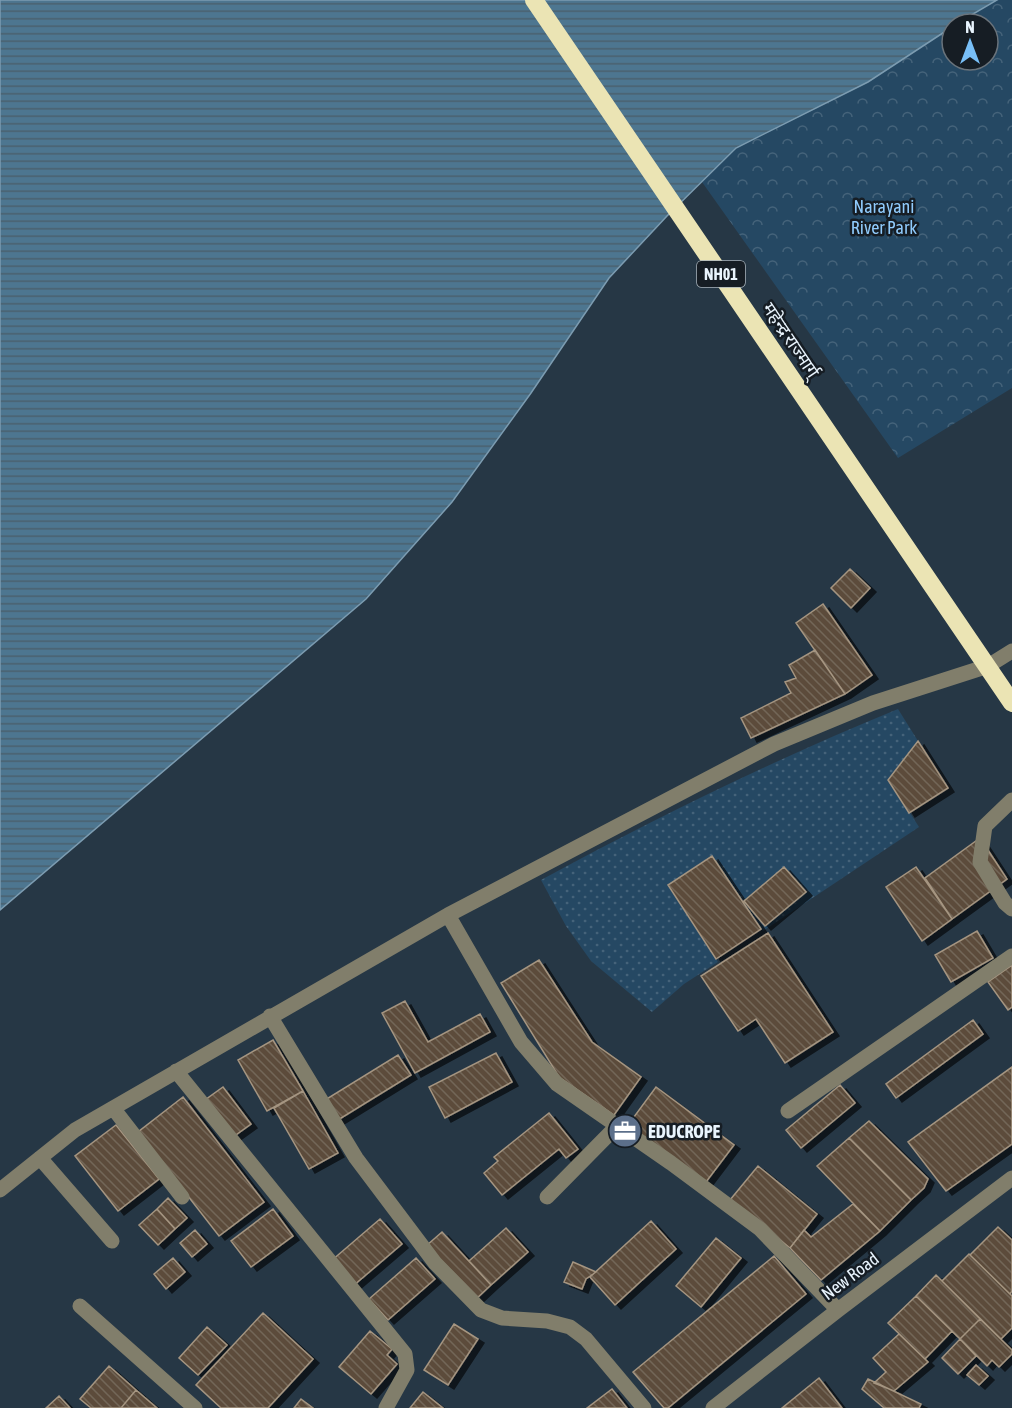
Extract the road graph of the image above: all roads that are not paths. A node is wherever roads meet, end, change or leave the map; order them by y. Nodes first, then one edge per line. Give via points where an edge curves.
1 (534, 0) edge
2 (1012, 651) edge
3 (988, 666) junction
4 (1012, 703) edge
5 (1012, 800) edge
6 (1012, 909) edge
7 (448, 915) junction
8 (1012, 956) edge
9 (270, 1017) junction
10 (176, 1071) junction
11 (113, 1108) junction
12 (788, 1111) dead end
13 (617, 1125) junction
14 (40, 1158) junction
15 (1012, 1178) edge
16 (0, 1190) edge
17 (182, 1197) dead end
18 (547, 1197) dead end
19 (112, 1241) dead end
20 (80, 1306) dead end
21 (838, 1310) junction
22 (195, 1408) edge
23 (386, 1408) edge
24 (644, 1408) edge
25 (713, 1408) edge

1 - 3 highway, महेन्द्र राज्मार्ग् / NH01
2 - 3 street
3 - 4 highway, महेन्द्र राज्मार्ग् / NH01
3 - 7 street via 873,703 774,744
5 - 6 street via 986,826 980,862
7 - 9 street
7 - 13 street via 521,1042 557,1084
8 - 12 street
9 - 10 street
9 - 24 street via 356,1158 435,1263 482,1310 502,1318 570,1327 586,1339
10 - 11 street
10 - 23 street via 405,1354 407,1370
11 - 14 street via 75,1130
11 - 17 street
13 - 18 street
13 - 21 street via 760,1229
14 - 16 street
14 - 19 street
15 - 21 street, New Road
20 - 22 street
21 - 25 street, New Road

